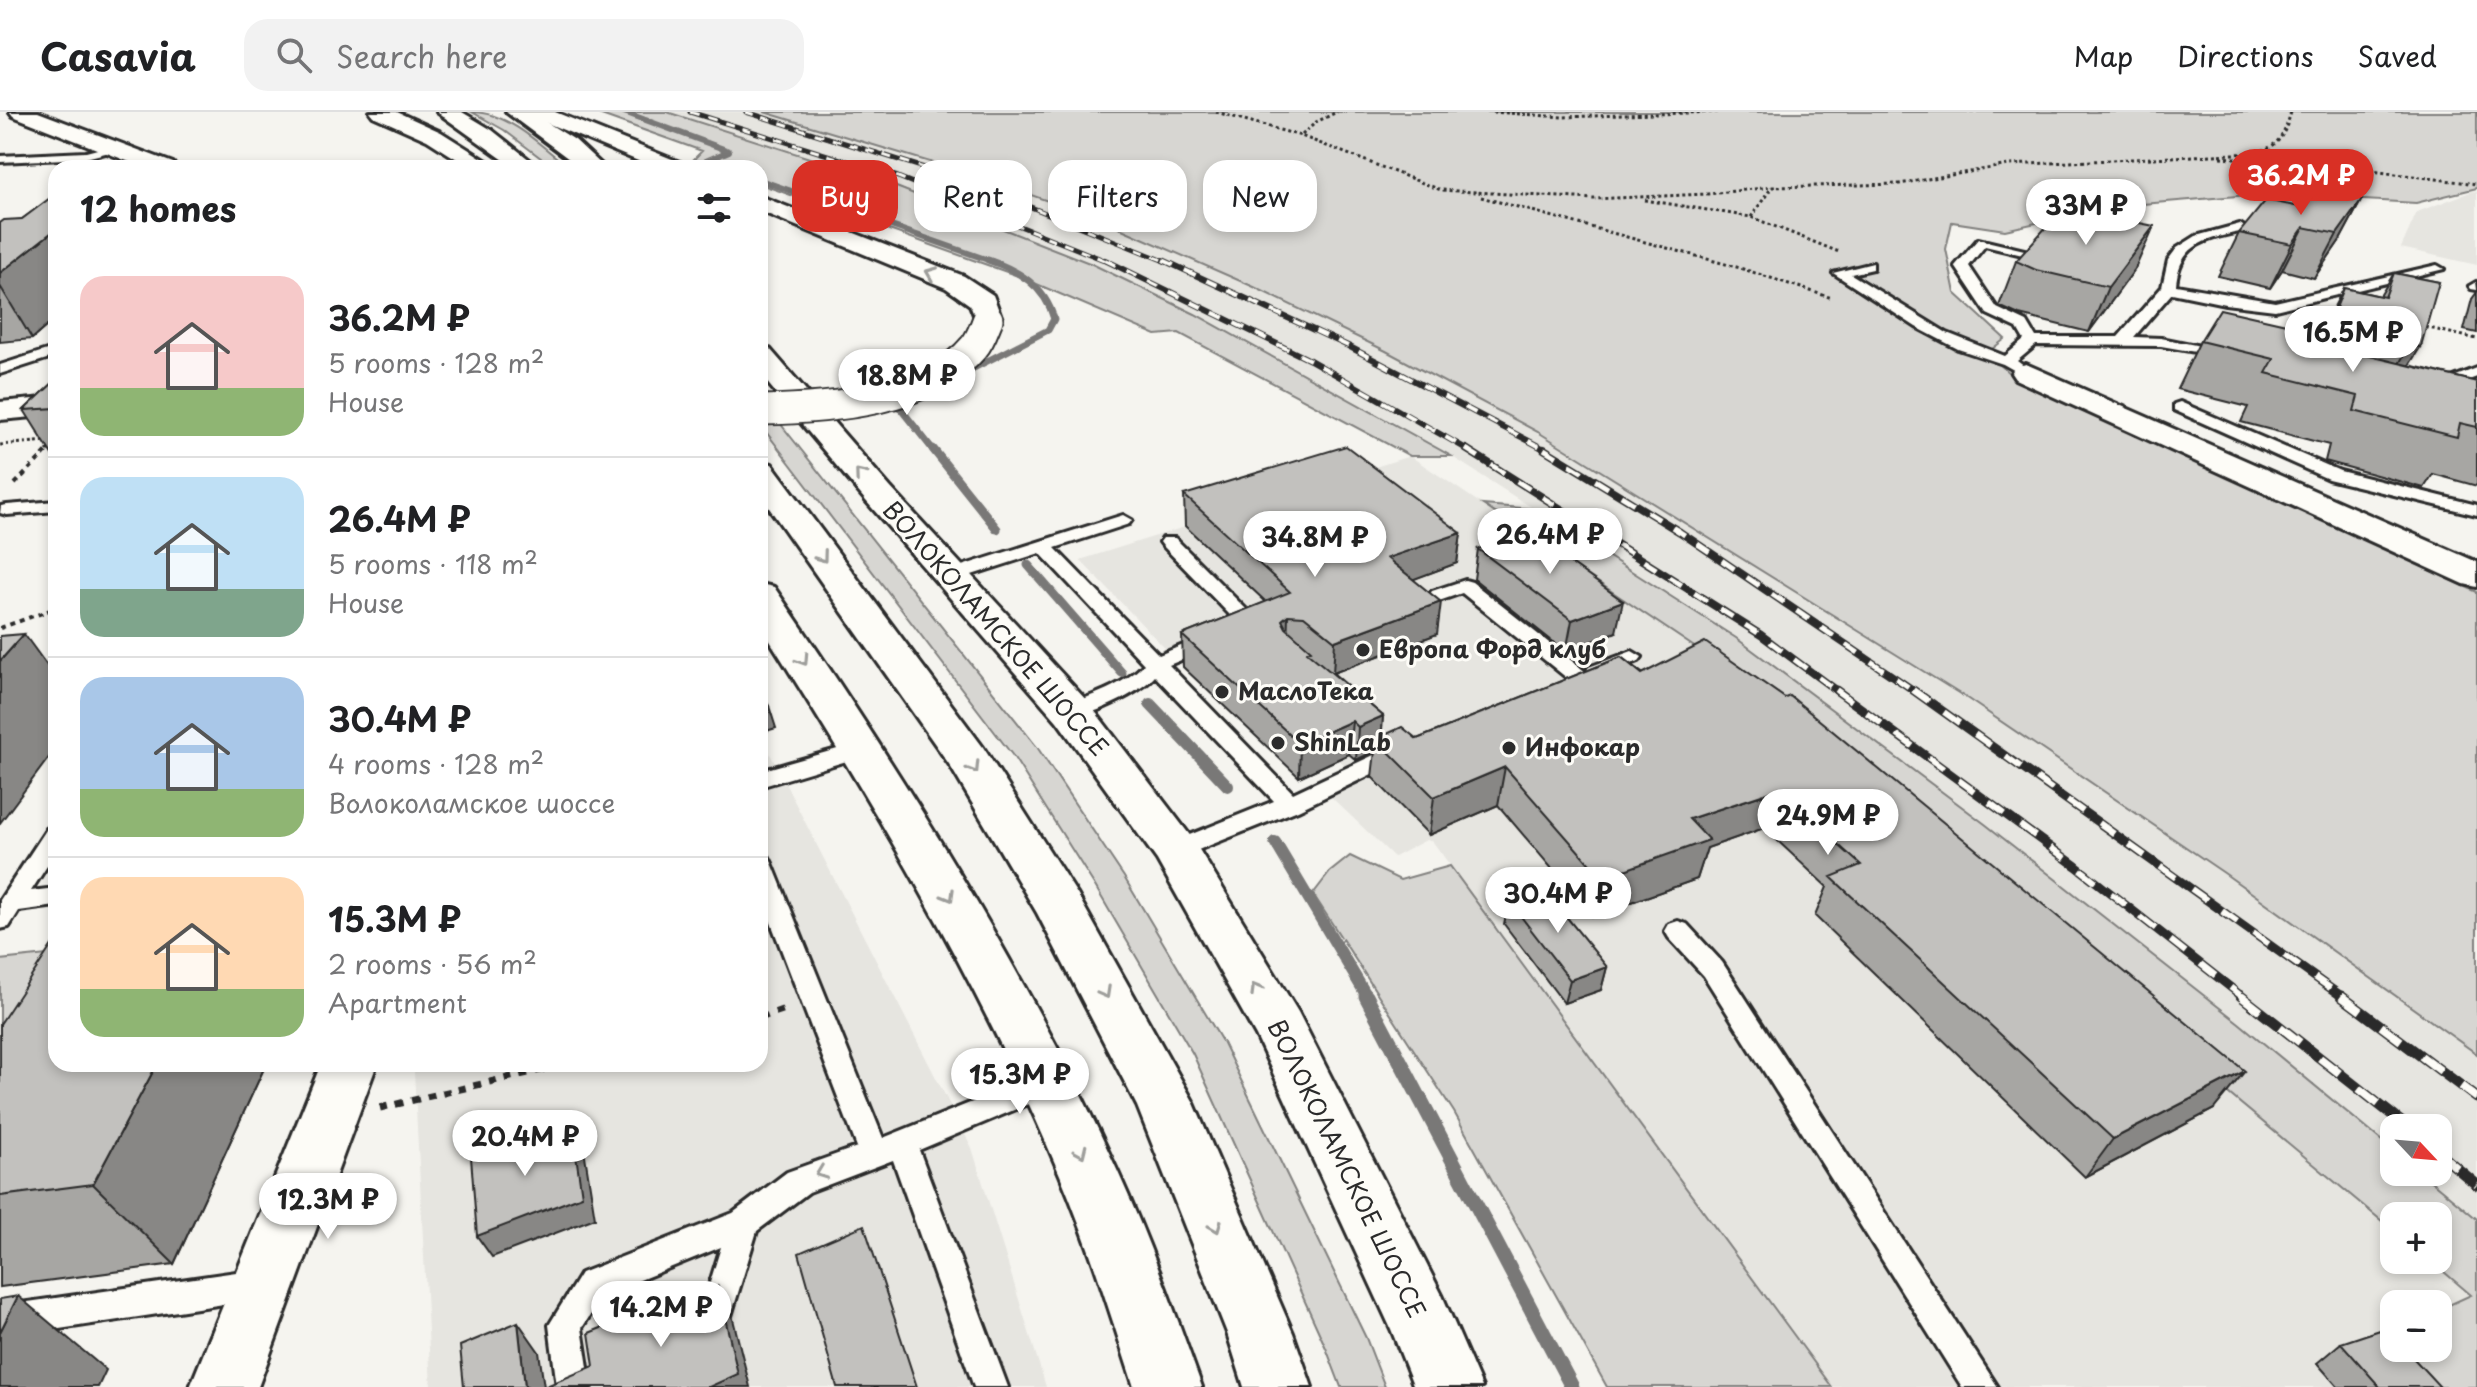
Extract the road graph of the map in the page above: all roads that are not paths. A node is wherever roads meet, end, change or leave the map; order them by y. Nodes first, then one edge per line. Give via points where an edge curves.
1 (20, 112) edge
2 (380, 112) edge
3 (447, 112) edge
4 (516, 112) edge
5 (537, 112) edge
6 (113, 148) junction
7 (0, 159) edge
8 (141, 160) edge
9 (473, 160) edge
10 (519, 160) edge
11 (585, 160) edge
12 (654, 160) edge
13 (768, 206) edge
14 (2240, 228) edge
15 (2031, 253) edge
16 (1868, 266) dead end
17 (2437, 269) dead end
18 (2169, 288) junction
19 (2121, 343) junction
20 (48, 354) edge
21 (2236, 357) edge
22 (2022, 358) junction
23 (768, 364) edge
24 (0, 370) edge
25 (2477, 372) edge
26 (2422, 392) edge
27 (48, 407) edge
28 (2180, 407) dead end
29 (768, 410) edge
30 (0, 411) edge
31 (768, 482) edge
32 (4, 505) edge
33 (48, 506) edge
34 (2477, 510) edge
35 (1123, 520) dead end
36 (1169, 542) dead end
37 (1043, 546) junction
38 (953, 575) junction
39 (2477, 576) edge
40 (1439, 595) dead end
41 (768, 607) edge
42 (1632, 657) dead end
43 (1156, 663) junction
44 (1580, 678) junction
45 (1551, 690) edge
46 (1072, 711) junction
47 (1382, 731) edge
48 (862, 749) junction
49 (768, 777) edge
50 (1290, 804) junction
51 (48, 846) edge
52 (1175, 850) junction
53 (768, 881) edge
54 (48, 899) edge
55 (6, 912) edge
56 (1678, 931) dead end
57 (346, 1072) edge
58 (1050, 1083) junction
59 (888, 1148) junction
60 (744, 1223) junction
61 (266, 1283) junction
62 (715, 1318) edge
63 (0, 1322) edge
64 (224, 1387) edge
65 (574, 1387) edge
66 (991, 1387) edge
67 (1168, 1387) edge
68 (1278, 1387) edge
69 (1448, 1387) edge
70 (1981, 1387) edge

1 - 6 main road
2 - 9 main road
3 - 10 main road
4 - 11 main road
5 - 12 main road
6 - 7 lane via 86,155 14,152
6 - 8 main road
29 -> 13 main road, bridge via 856,402 926,381 971,351 985,336 988,319 983,301 955,282
14 - 18 lane via 2204,236 2186,247 2169,269
15 - 22 lane via 1982,242 1962,266 1992,311 2022,325
16 - 22 lane via 1840,273 1946,336 1989,356
17 - 18 lane via 2275,306
18 - 19 lane
19 - 21 lane via 2161,342
19 - 22 lane
20 - 24 lane
22 - 39 main road
38 -> 23 main road, ВОЛОКОЛАМСКОЕ ШОССЕ
25 - 26 lane
27 - 30 main road
28 - 34 lane via 2334,475
31 -> 68 main road via 967,757 1059,907 1164,1101
32 - 33 lane
35 - 37 lane
36 - 43 lane via 1240,614 1230,633
37 - 38 lane
37 - 43 lane
38 - 46 main road, ВОЛОКОЛАМСКОЕ ШОССЕ
40 - 44 lane via 1465,586
41 -> 48 main road
42 - 44 lane
43 - 46 lane via 1126,688
43 - 50 lane
44 - 45 lane
46 - 52 main road, ВОЛОКОЛАМСКОЕ ШОССЕ
47 - 50 lane via 1411,747
48 - 49 lane
48 -> 58 main road
50 - 52 lane
51 - 55 lane
69 -> 52 main road, ВОЛОКОЛАМСКОЕ ШОССЕ via 1279,1028
53 - 59 lane
54 - 55 lane
56 - 70 lane via 1713,969
57 - 61 main road
58 - 59 lane
58 -> 67 main road via 1101,1197
59 -> 60 lane via 798,1182
59 - 66 lane
60 - 62 lane
60 - 65 lane via 592,1284 565,1325
61 - 63 lane
61 - 64 main road

